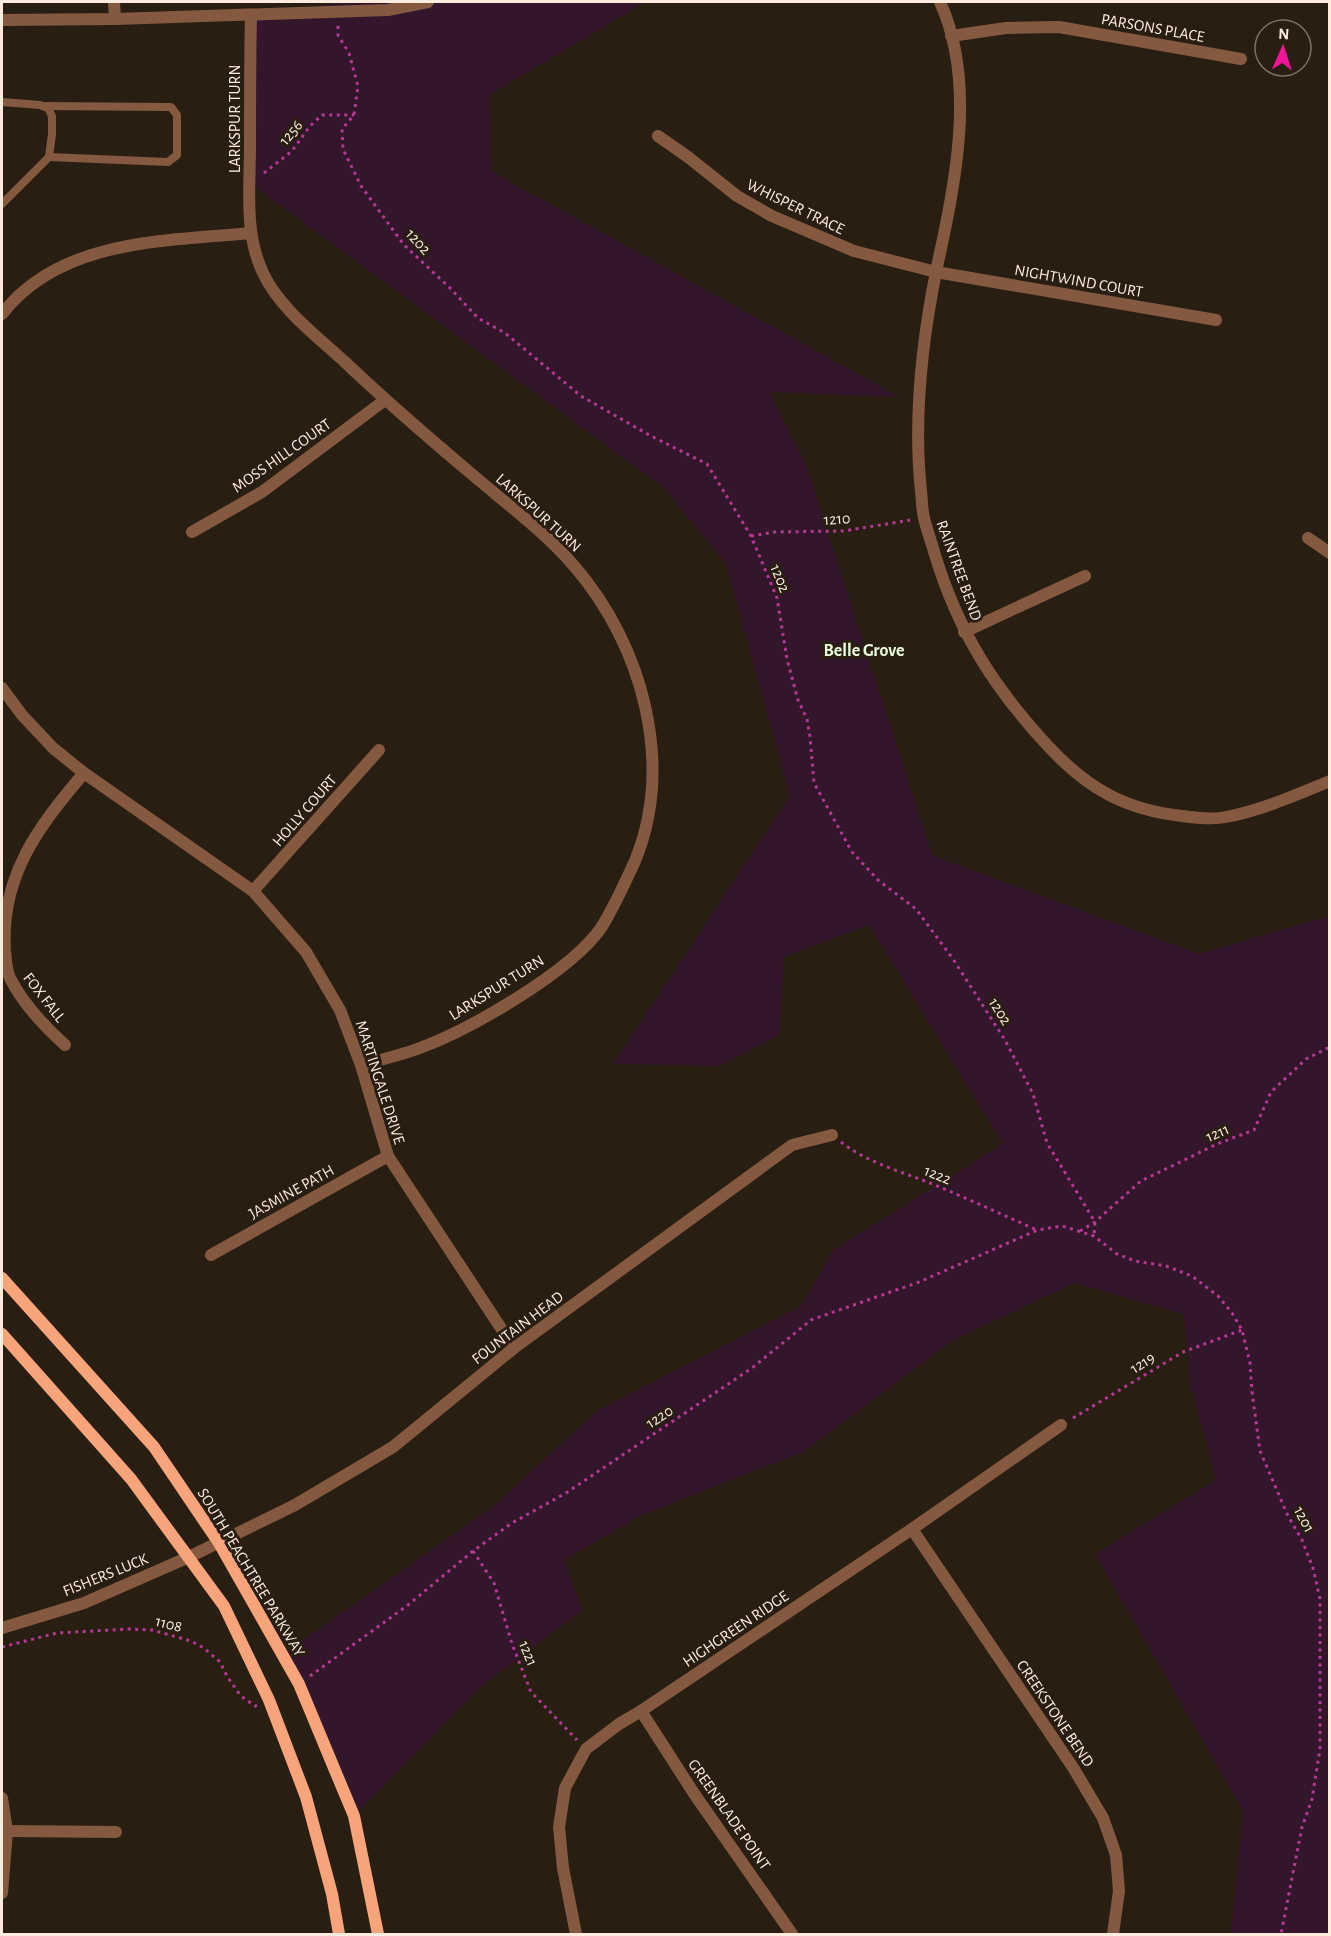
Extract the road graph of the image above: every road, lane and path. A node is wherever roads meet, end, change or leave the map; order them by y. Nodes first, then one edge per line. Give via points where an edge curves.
1 (114, 2) edge
2 (428, 2) edge
3 (940, 2) edge
4 (250, 15) junction
5 (115, 19) junction
6 (2, 20) edge
7 (338, 26) dead end
8 (951, 36) junction
9 (1241, 59) dead end
10 (2, 102) edge
11 (43, 106) junction
12 (354, 115) junction
13 (658, 136) dead end
14 (49, 157) junction
15 (250, 183) junction
16 (2, 204) edge
17 (250, 233) junction
18 (936, 272) junction
19 (2, 314) edge
20 (1216, 320) dead end
21 (385, 400) junction
22 (924, 518) junction
23 (192, 532) dead end
24 (751, 536) junction
25 (1308, 538) dead end
26 (1329, 553) edge
27 (1085, 576) dead end
28 (964, 632) junction
29 (2, 688) edge
30 (379, 750) dead end
31 (84, 774) junction
32 (1329, 781) edge
33 (253, 891) junction
34 (65, 1045) dead end
35 (1329, 1047) edge
36 (361, 1065) junction
37 (832, 1135) joint
38 (388, 1156) junction
39 (1095, 1222) junction
40 (1062, 1226) joint
41 (1038, 1230) junction
42 (1079, 1232) junction
43 (1094, 1236) junction
44 (211, 1255) dead end
45 (2, 1278) edge
46 (1242, 1330) junction
47 (2, 1334) edge
48 (514, 1348) junction
49 (1061, 1425) joint
50 (912, 1529) junction
51 (219, 1543) junction
52 (473, 1551) junction
53 (189, 1557) junction
54 (2, 1628) edge
55 (2, 1647) edge
56 (299, 1684) junction
57 (269, 1700) junction
58 (641, 1712) junction
59 (586, 1749) junction
60 (2, 1798) edge
61 (7, 1831) junction
62 (116, 1833) dead end
63 (2, 1893) edge
64 (339, 1935) edge
65 (378, 1935) edge
66 (576, 1935) edge
67 (792, 1935) edge
68 (1113, 1935) edge
69 (1281, 1935) edge

1 - 5 street
2 - 4 street via 388,10
3 - 8 street, RAINTREE BEND
4 - 5 street
4 - 15 street, LARKSPUR TURN
5 - 6 street
7 - 12 path, 1202 via 358,86
8 - 9 street, PARSONS PLACE via 1006,28 1059,27
8 - 18 street, RAINTREE BEND via 960,111 951,201
10 - 11 lane
11 - 14 lane via 52,116
11 - 14 lane via 171,106 177,115 177,155 168,162
12 - 15 path, 1256 via 322,115 292,152
12 - 24 path, 1202 via 342,129 343,149 361,186 404,246 478,318 505,333 581,396 706,464
13 - 18 street, WHISPER TRACE via 737,196 772,216 854,251
14 - 16 lane
15 - 17 street, LARKSPUR TURN
17 - 19 street via 133,244 71,262 33,284
17 - 21 street, LARKSPUR TURN via 263,274 277,296
18 - 20 street, NIGHTWIND COURT
18 - 22 street, RAINTREE BEND via 920,380 918,463
21 - 23 street, MOSS HILL COURT via 262,492
21 - 36 street, LARKSPUR TURN via 527,521 578,570 624,643 649,721 653,760 648,815 636,858 600,929 583,947 513,999 450,1035 418,1049
22 - 24 path, 1210 via 844,531
22 - 28 street, RAINTREE BEND
24 - 39 path, 1202 via 777,598 798,700 807,719 814,783 852,852 916,909 960,969 1005,1040 1033,1094 1047,1143
25 - 26 street
27 - 28 street
28 - 32 street, RAINTREE BEND via 1024,722 1075,772 1117,800 1144,811 1223,818 1274,805
29 - 31 street, MARTINGALE DRIVE via 53,748
30 - 33 street, HOLLY COURT
31 - 33 street, MARTINGALE DRIVE
31 - 34 street, FOX FALL via 23,852 6,892 2,917 9,976 29,1008
33 - 36 street, MARTINGALE DRIVE via 306,952 340,1010
35 - 39 path, 1211 via 1306,1059 1271,1092 1254,1130 1141,1181
36 - 38 street, MARTINGALE DRIVE
37 - 41 path, 1222 via 872,1160
37 - 48 street, FOUNTAIN HEAD via 792,1145
38 - 44 street, JASMINE PATH
38 - 48 street, MARTINGALE DRIVE
39 - 42 path, 1211
39 - 43 path
40 - 41 path, 1220
40 - 42 path, 1201
41 - 52 path, 1220 via 919,1282 811,1320 752,1368
42 - 43 path, 1201
43 - 46 path, 1201 via 1117,1254 1192,1276 1218,1296
45 - 51 main road, SOUTH PEACHTREE PARKWAY via 154,1447
46 - 49 path, 1219 via 1183,1352
46 - 69 path, 1201 via 1250,1363 1260,1451 1302,1540 1320,1599 1320,1749
47 - 53 main road via 131,1479
48 - 51 street, FOUNTAIN HEAD via 393,1447
49 - 50 street, HIGHGREEN RIDGE
50 - 58 street, HIGHGREEN RIDGE
50 - 68 street, CREEKSTONE BEND via 1103,1818 1116,1855 1119,1891
51 - 53 street, FISHERS LUCK
51 - 56 main road, SOUTH PEACHTREE PARKWAY
52 - 56 path, 1220 via 408,1605
52 - 59 path, 1221 via 494,1582 531,1692
53 - 54 street, FISHERS LUCK via 84,1603
53 - 57 main road via 224,1606
55 - 57 path, 1108 via 57,1633 152,1630 204,1648 220,1662 241,1695 255,1706
56 - 65 main road, SOUTH PEACHTREE PARKWAY via 354,1816
57 - 64 main road via 306,1797
58 - 59 street, HIGHGREEN RIDGE
58 - 67 street, GREENBLADE POINT
59 - 66 street, HIGHGREEN RIDGE via 565,1788 559,1827
60 - 61 street
61 - 62 street
61 - 63 street

